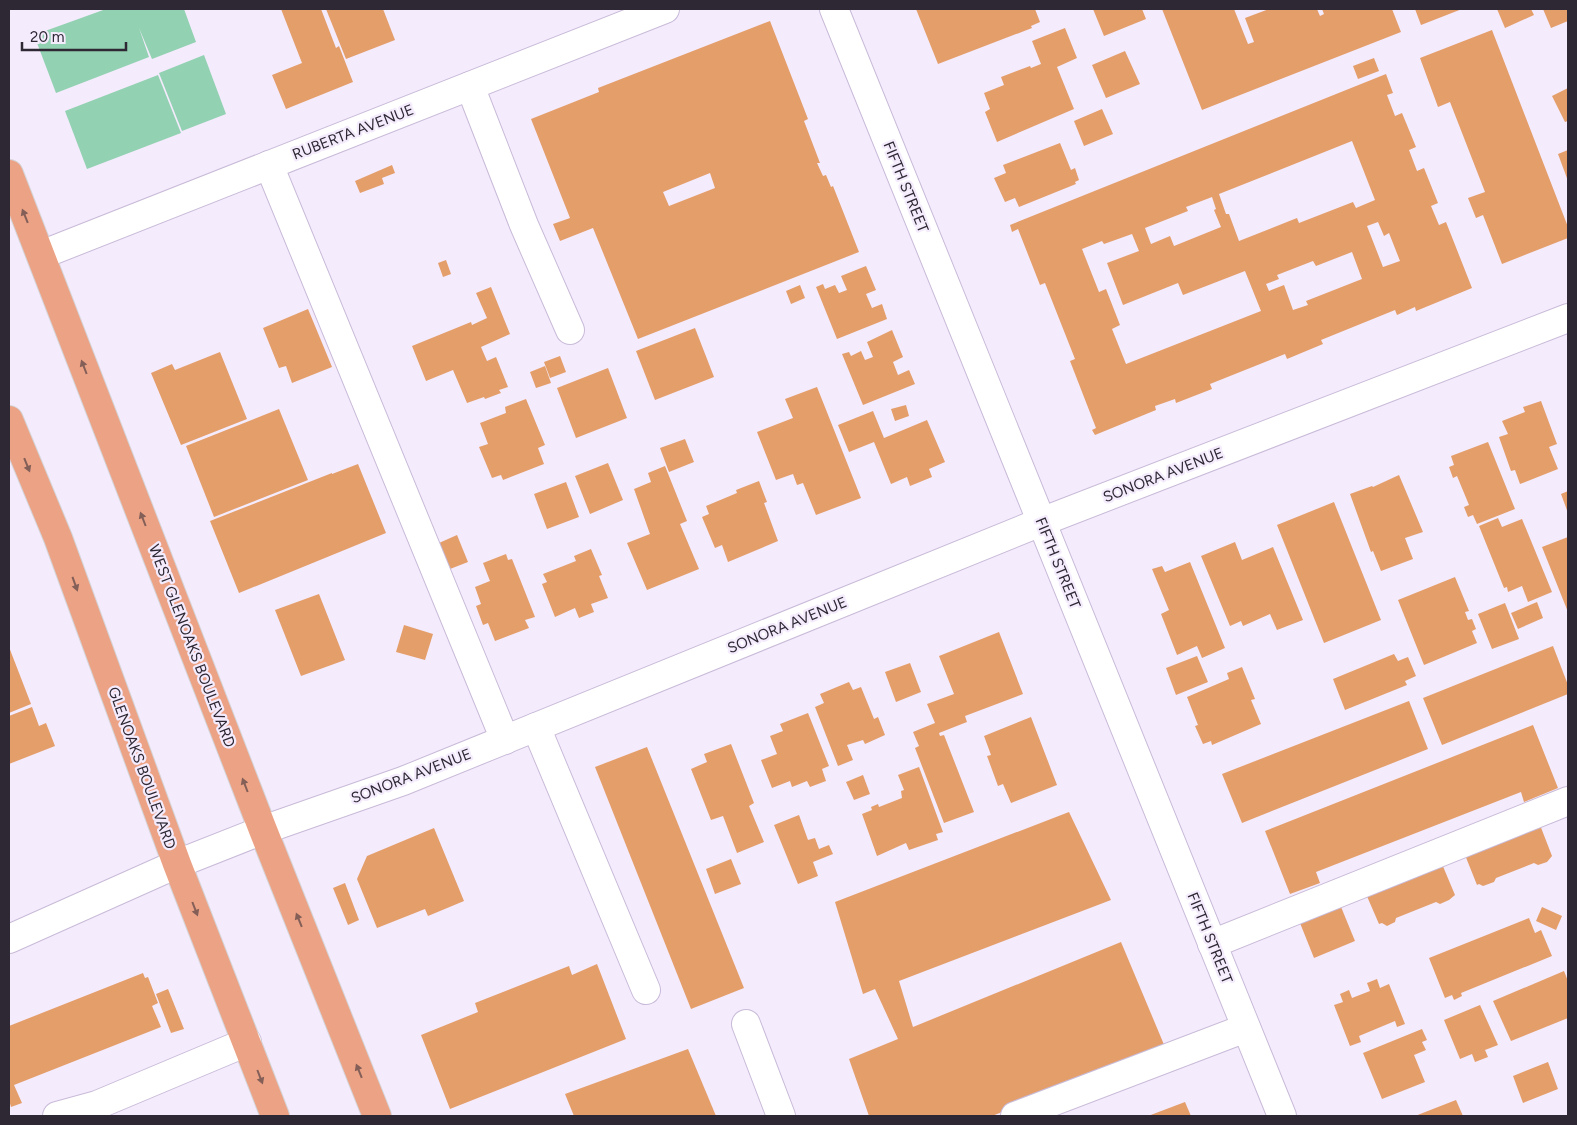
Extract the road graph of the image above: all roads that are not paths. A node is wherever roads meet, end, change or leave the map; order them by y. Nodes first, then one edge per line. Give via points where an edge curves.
1 (665, 9) edge
2 (834, 9) edge
3 (470, 86) junction
4 (268, 165) junction
5 (9, 174) edge
6 (41, 255) junction
7 (1568, 318) edge
8 (570, 330) dead end
9 (9, 420) edge
10 (1041, 522) junction
11 (536, 727) junction
12 (505, 740) junction
13 (1568, 801) edge
14 (263, 830) junction
15 (177, 864) junction
16 (9, 939) edge
17 (1212, 944) junction
18 (646, 990) dead end
19 (746, 1024) dead end
20 (1246, 1028) junction
21 (247, 1042) junction
22 (57, 1116) edge
23 (275, 1116) edge
24 (377, 1116) edge
25 (781, 1116) edge
26 (1015, 1116) edge
27 (1282, 1116) edge

1 - 3 street, RUBERTA AVENUE
2 - 10 street, FIFTH STREET
3 - 4 street, RUBERTA AVENUE
3 - 8 street via 524,225
4 - 6 street, RUBERTA AVENUE
4 - 12 street
6 -> 5 main road, WEST GLENOAKS BOULEVARD
14 -> 6 main road, WEST GLENOAKS BOULEVARD
7 - 10 street, SONORA AVENUE
9 -> 15 main road, GLENOAKS BOULEVARD via 58,538
10 - 11 street, SONORA AVENUE
10 - 17 street, FIFTH STREET
11 - 12 street, SONORA AVENUE
11 - 18 street
12 - 14 street, SONORA AVENUE via 403,781
13 - 17 street
14 - 15 street, SONORA AVENUE
24 -> 14 main road, WEST GLENOAKS BOULEVARD
15 - 16 street, SONORA AVENUE
15 -> 21 main road, GLENOAKS BOULEVARD
17 - 20 street, FIFTH STREET
19 - 25 street
20 - 26 street
20 - 27 street, FIFTH STREET
21 - 22 street via 97,1105
21 -> 23 main road, GLENOAKS BOULEVARD

